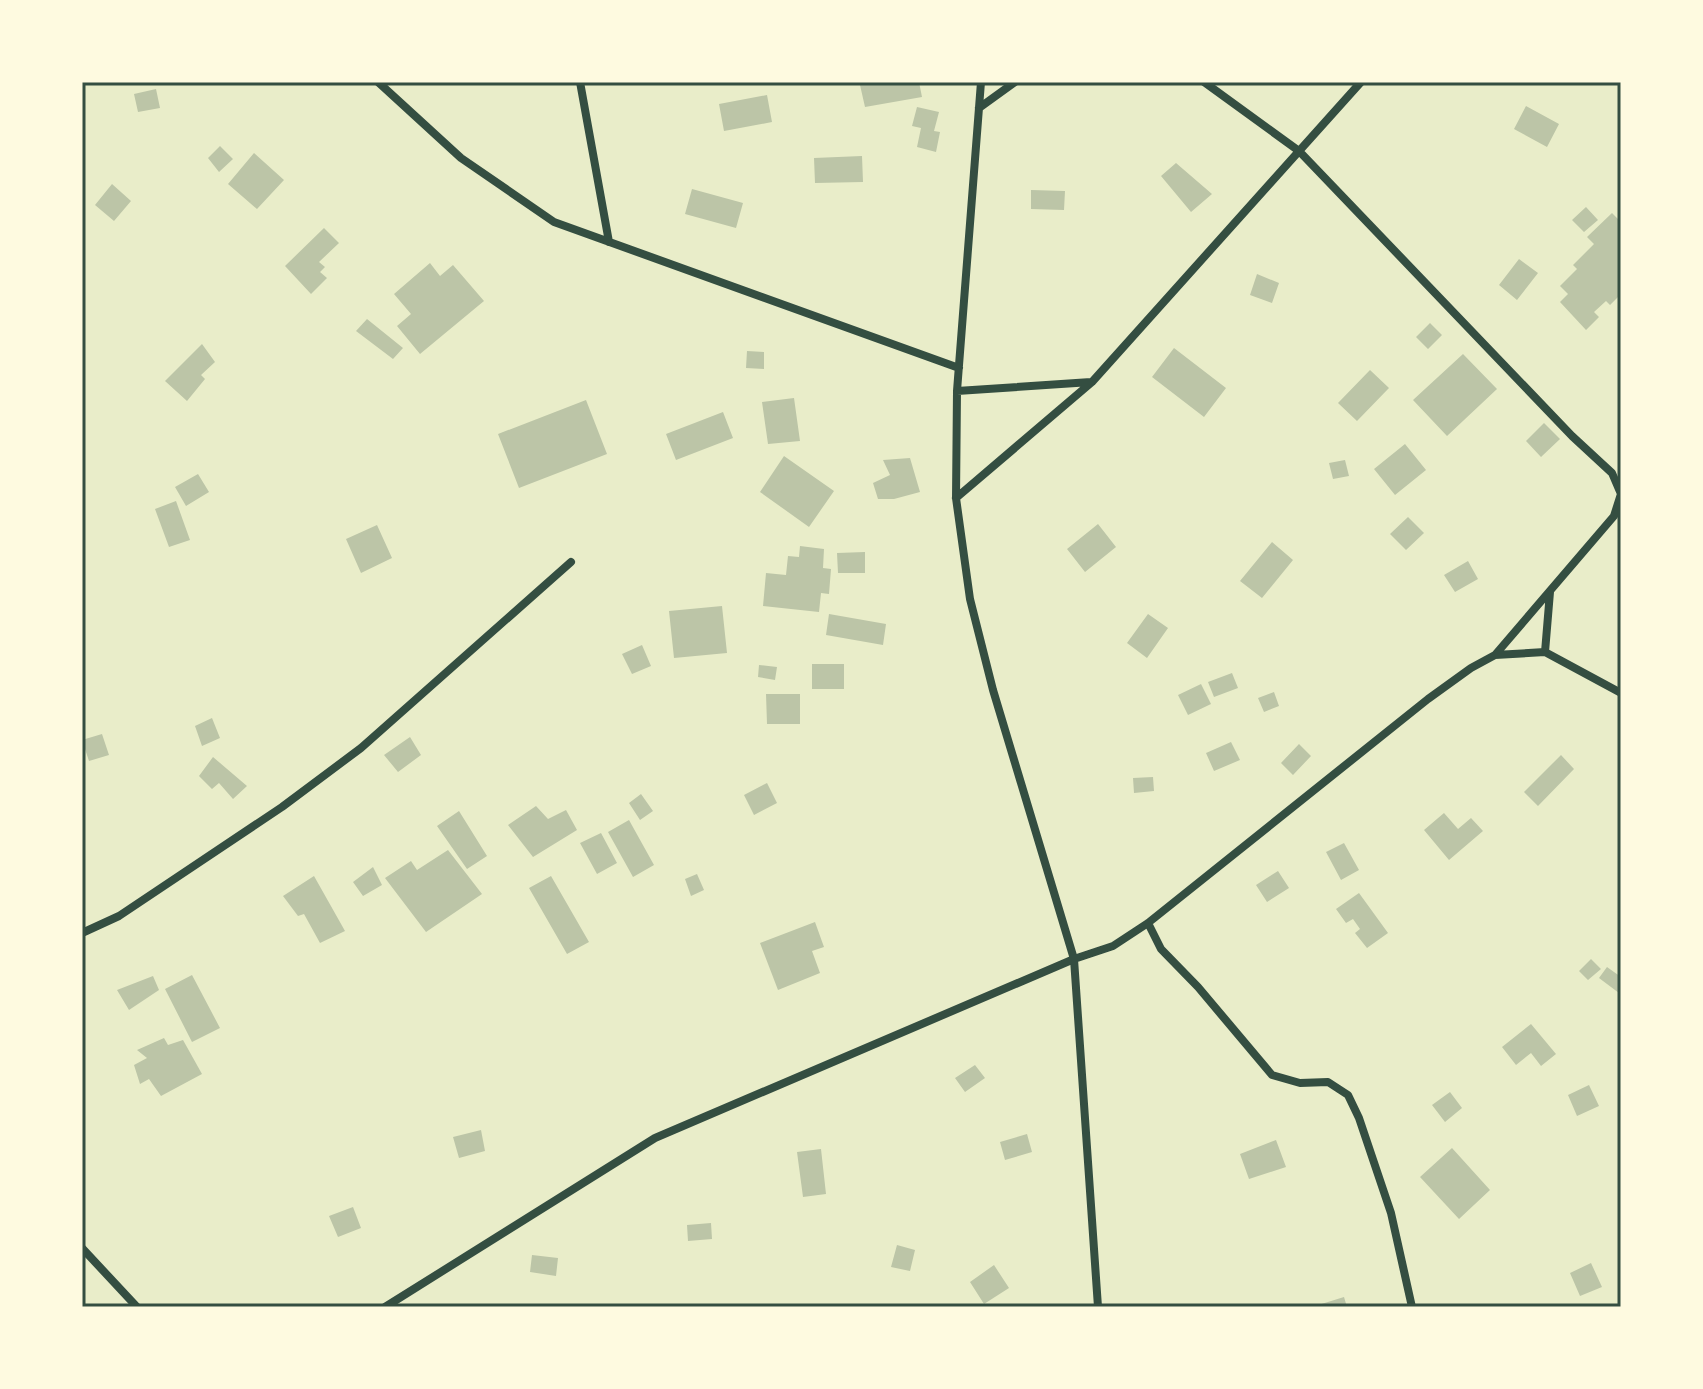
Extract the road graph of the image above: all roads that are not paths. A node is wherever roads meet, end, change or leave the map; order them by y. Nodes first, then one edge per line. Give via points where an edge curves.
1 (378, 82) edge
2 (580, 82) edge
3 (981, 82) edge
4 (1015, 82) edge
5 (1204, 82) edge
6 (1361, 82) edge
7 (979, 108) junction
8 (1299, 151) junction
9 (609, 242) junction
10 (959, 368) junction
11 (1092, 382) junction
12 (957, 391) junction
13 (956, 498) junction
14 (571, 562) dead end
15 (1550, 592) junction
16 (1545, 652) junction
17 (1495, 655) junction
18 (1621, 693) edge
19 (1148, 923) junction
20 (82, 933) edge
21 (1074, 959) junction
22 (82, 1248) edge
23 (137, 1307) edge
24 (385, 1307) edge
25 (1098, 1307) edge
26 (1412, 1307) edge

1 - 9 street via 472,166 554,222
2 - 9 street
3 - 7 street
4 - 7 street
5 - 8 street
6 - 8 street
7 - 10 street
8 - 11 street
8 - 15 street via 1612,473 1621,494 1614,516
9 - 10 street
10 - 12 street
11 - 12 street
11 - 13 street
12 - 13 street
13 - 21 street via 970,599 993,690
14 - 20 street via 361,748 119,916
15 - 16 street
15 - 17 street
16 - 17 street
16 - 18 street
17 - 19 street via 1428,699
19 - 21 street via 1113,946
19 - 26 street via 1161,949 1272,1075 1300,1083 1328,1082 1348,1095 1391,1213
21 - 24 street via 655,1138
21 - 25 street
22 - 23 street

